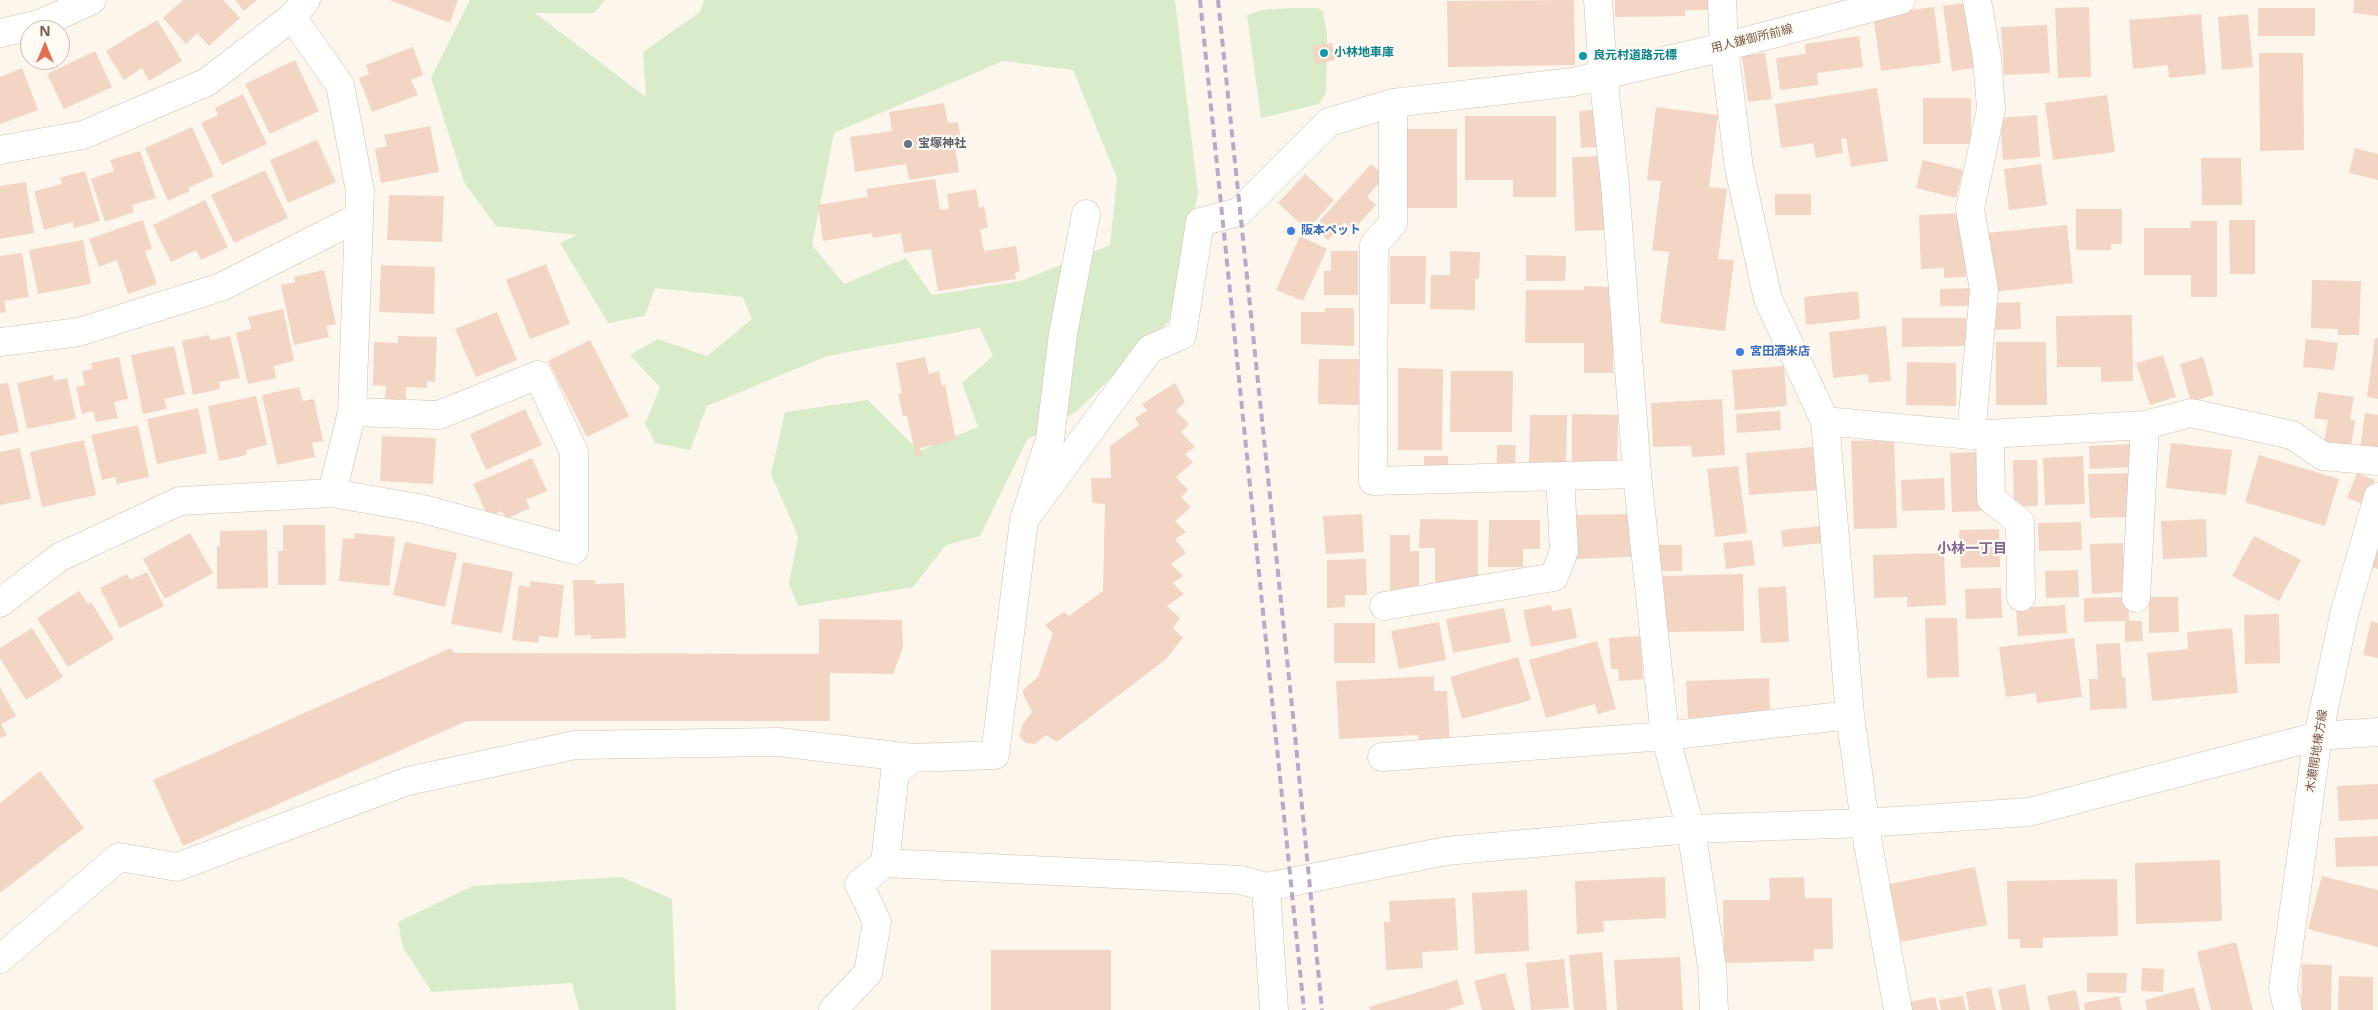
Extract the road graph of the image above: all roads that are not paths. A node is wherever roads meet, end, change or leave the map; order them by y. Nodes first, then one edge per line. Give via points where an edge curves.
1 (92, 0) edge
2 (1598, 0) edge
3 (1722, 0) edge
4 (1901, 0) edge
5 (1977, 0) edge
6 (299, 8) edge
7 (0, 33) edge
8 (1724, 47) junction
9 (1603, 75) junction
10 (1393, 103) junction
11 (0, 150) edge
12 (1086, 214) dead end
13 (359, 217) junction
14 (0, 342) edge
15 (352, 412) junction
16 (1825, 420) junction
17 (2145, 425) junction
18 (1981, 435) junction
19 (2378, 461) edge
20 (1637, 474) junction
21 (1560, 476) junction
22 (332, 493) junction
23 (2378, 497) edge
24 (1024, 520) junction
25 (2021, 597) dead end
26 (2136, 598) dead end
27 (0, 603) edge
28 (1384, 606) dead end
29 (1850, 715) junction
30 (2378, 732) edge
31 (1664, 736) junction
32 (2318, 736) junction
33 (1382, 757) dead end
34 (903, 766) junction
35 (1864, 823) junction
36 (1691, 829) junction
37 (886, 854) junction
38 (1266, 887) junction
39 (0, 959) edge
40 (832, 1010) edge
41 (1274, 1010) edge
42 (1714, 1010) edge
43 (1898, 1010) edge
44 (2288, 1010) edge

1 - 7 street via 40,24
2 - 9 street
3 - 8 street
4 - 8 street, 用人鎌御所前線
5 - 18 street via 1987,58 1991,109 1970,209 1984,290
6 - 11 street via 207,82 83,135
6 - 13 street via 340,85 360,191
8 - 9 street, 用人鎌御所前線
8 - 16 street via 1739,168 1768,299
9 - 10 street, 用人鎌御所前線 via 1573,82
9 - 20 street via 1615,185
10 - 21 street via 1393,223 1374,245 1373,481
10 - 24 street, 用人鎌御所前線 via 1329,122 1239,212 1200,222 1182,335 1150,349
12 - 24 street via 1063,334 1050,439
13 - 14 street via 221,287 79,332
13 - 15 street
15 - 22 street
15 - 22 street via 439,415 538,375 574,452 574,550 424,509
16 - 18 street
16 - 29 street
17 - 18 street
17 - 19 street via 2192,413 2292,435 2323,456
17 - 26 street
18 - 25 street via 1991,500 2020,522
20 - 21 street
20 - 31 street
21 - 28 street via 1564,551 1554,577
22 - 27 street via 180,501 60,557
23 - 32 street, 木瀬開地棟方線 via 2345,611
24 - 34 street via 995,754
29 - 31 street
29 - 35 street
30 - 32 street
31 - 33 street
31 - 36 street
32 - 35 street via 2029,812
32 - 44 street, 木瀬開地棟方線 via 2283,988
34 - 37 street
34 - 39 street via 778,742 576,745 408,781 177,867 119,858
35 - 36 street
35 - 43 street
36 - 38 street via 1446,851
36 - 42 street via 1712,966
37 - 38 street via 1241,880
37 - 40 street via 859,884 877,922 868,973
38 - 41 street

